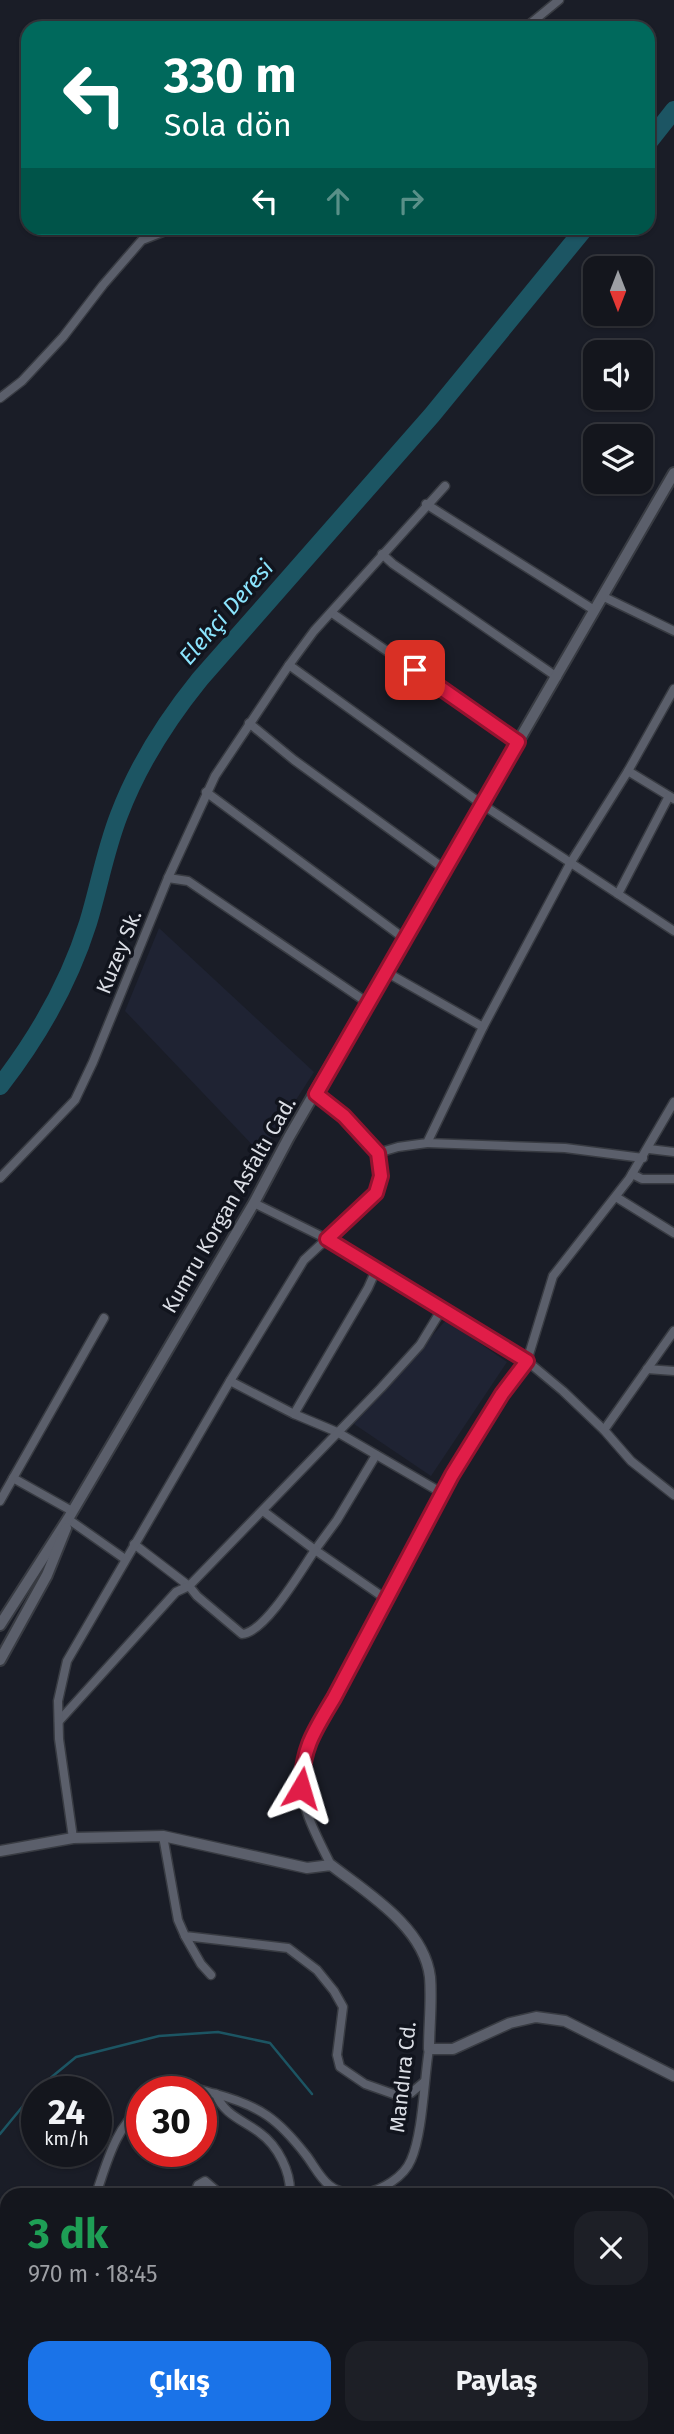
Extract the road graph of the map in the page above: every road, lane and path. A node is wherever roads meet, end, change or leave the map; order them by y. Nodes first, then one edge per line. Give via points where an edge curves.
1 (559, 0) edge
2 (534, 21) edge
3 (155, 235) edge
4 (0, 398) edge
5 (674, 473) edge
6 (445, 486) dead end
7 (426, 504) junction
8 (382, 554) junction
9 (602, 596) junction
10 (594, 610) junction
11 (332, 613) junction
12 (674, 631) edge
13 (289, 665) junction
14 (557, 677) junction
15 (674, 689) edge
16 (249, 723) junction
17 (518, 742) junction
18 (628, 771) junction
19 (206, 792) junction
20 (672, 798) edge
21 (483, 805) junction
22 (571, 862) junction
23 (446, 870) junction
24 (168, 878) junction
25 (618, 894) junction
26 (674, 931) edge
27 (405, 939) junction
28 (386, 972) junction
29 (368, 1003) junction
30 (483, 1027) junction
31 (316, 1094) junction
32 (674, 1102) edge
33 (427, 1143) junction
34 (649, 1149) junction
35 (674, 1152) edge
36 (378, 1153) junction
37 (643, 1158) junction
38 (632, 1174) junction
39 (0, 1178) edge
40 (674, 1179) edge
41 (616, 1197) junction
42 (254, 1203) junction
43 (674, 1233) edge
44 (327, 1239) junction
45 (376, 1270) junction
46 (442, 1309) junction
47 (104, 1318) dead end
48 (674, 1331) edge
49 (527, 1361) junction
50 (647, 1369) junction
51 (674, 1371) edge
52 (230, 1381) junction
53 (293, 1414) junction
54 (604, 1430) junction
55 (337, 1432) junction
56 (376, 1455) junction
57 (13, 1478) junction
58 (442, 1493) junction
59 (674, 1495) edge
60 (0, 1501) edge
61 (263, 1511) junction
62 (70, 1515) junction
63 (134, 1544) junction
64 (315, 1550) junction
65 (125, 1559) junction
66 (189, 1586) junction
67 (386, 1599) junction
68 (0, 1625) edge
69 (0, 1660) edge
70 (59, 1721) junction
71 (163, 1836) junction
72 (73, 1838) junction
73 (0, 1851) edge
74 (331, 1865) junction
75 (185, 1936) junction
76 (211, 1975) dead end
77 (429, 2049) junction
78 (674, 2076) edge
79 (424, 2085) junction
80 (217, 2094) edge
81 (217, 2096) edge
82 (126, 2123) edge
83 (98, 2188) edge
84 (197, 2188) edge
85 (213, 2188) edge
86 (289, 2188) edge
87 (334, 2188) edge
88 (380, 2188) edge

1 - 2 street
3 - 4 street via 142,240 63,337
5 - 9 main road, Kumru Korgan Asfaltı Cad.
6 - 7 street, Kuzey Sk.
7 - 8 street, Kuzey Sk.
7 - 10 street
8 - 11 street, Kuzey Sk.
8 - 14 street
9 - 10 main road, Kumru Korgan Asfaltı Cad.
9 - 12 street
10 - 14 main road, Kumru Korgan Asfaltı Cad.
11 - 13 street, Kuzey Sk.
11 - 17 street
13 - 16 street, Kuzey Sk.
13 - 21 street
14 - 17 main road, Kumru Korgan Asfaltı Cad.
15 - 18 street
16 - 19 street, Kuzey Sk.
16 - 23 street
17 - 21 main road, Kumru Korgan Asfaltı Cad.
18 - 20 street
18 - 22 street
19 - 24 street, Kuzey Sk.
19 - 27 street
20 - 25 street
21 - 22 street
21 - 23 main road, Kumru Korgan Asfaltı Cad.
22 - 25 street
22 - 30 street
23 - 27 main road, Kumru Korgan Asfaltı Cad.
24 - 29 street via 188,881
24 - 39 street, Kuzey Sk. via 75,1100
25 - 26 street
27 - 28 main road, Kumru Korgan Asfaltı Cad.
28 - 29 main road, Kumru Korgan Asfaltı Cad.
28 - 30 street
29 - 31 main road, Kumru Korgan Asfaltı Cad.
30 - 33 street
31 - 36 street
31 - 42 main road, Kumru Korgan Asfaltı Cad.
32 - 34 street
33 - 36 street
33 - 37 street via 565,1148
34 - 35 street
34 - 37 street
36 - 44 street via 381,1176 376,1193
37 - 38 street
38 - 40 street via 642,1179
38 - 41 street
41 - 43 street
41 - 49 street via 553,1276
42 - 44 street
42 - 62 main road, Kumru Korgan Asfaltı Cad.
44 - 45 street
44 - 52 street via 304,1260
45 - 46 street
45 - 53 street
46 - 49 street
46 - 55 street via 420,1345
47 - 57 street
48 - 50 street
49 - 54 street
49 - 58 street
50 - 51 street
50 - 54 street
52 - 53 street
52 - 63 street
53 - 55 street
54 - 59 street via 631,1461
55 - 56 street
55 - 61 street
56 - 58 street
56 - 64 street
57 - 60 street
57 - 62 street
58 - 67 street
61 - 64 street
61 - 66 street
62 - 65 street
62 - 68 main road, Kumru Korgan Asfaltı Cad.
62 - 69 main road via 47,1575
63 - 65 street
63 - 66 street
64 - 66 street via 280,1601 248,1634 242,1634
64 - 67 street
65 - 70 street via 67,1661 58,1700
66 - 70 street via 176,1592
67 - 74 street via 302,1761 307,1817
70 - 72 street
71 - 72 street
71 - 74 street via 307,1868
71 - 75 street
72 - 73 street
74 - 77 street, Mandıra Cd. via 378,1901 409,1931 422,1952 430,1975
75 - 76 street
75 - 79 street via 288,1948 317,1970 343,2007 337,2055 340,2067 365,2084 399,2096
77 - 78 street via 453,2049 510,2023 536,2017 565,2021
77 - 79 street, Mandıra Cd.
79 - 88 street, Mandıra Cd. via 411,2161 400,2176
80 - 87 street, Mandıra Cd. via 250,2104 272,2118
81 - 86 street via 225,2111 262,2134 279,2154
82 - 83 street
84 - 85 street via 205,2181

